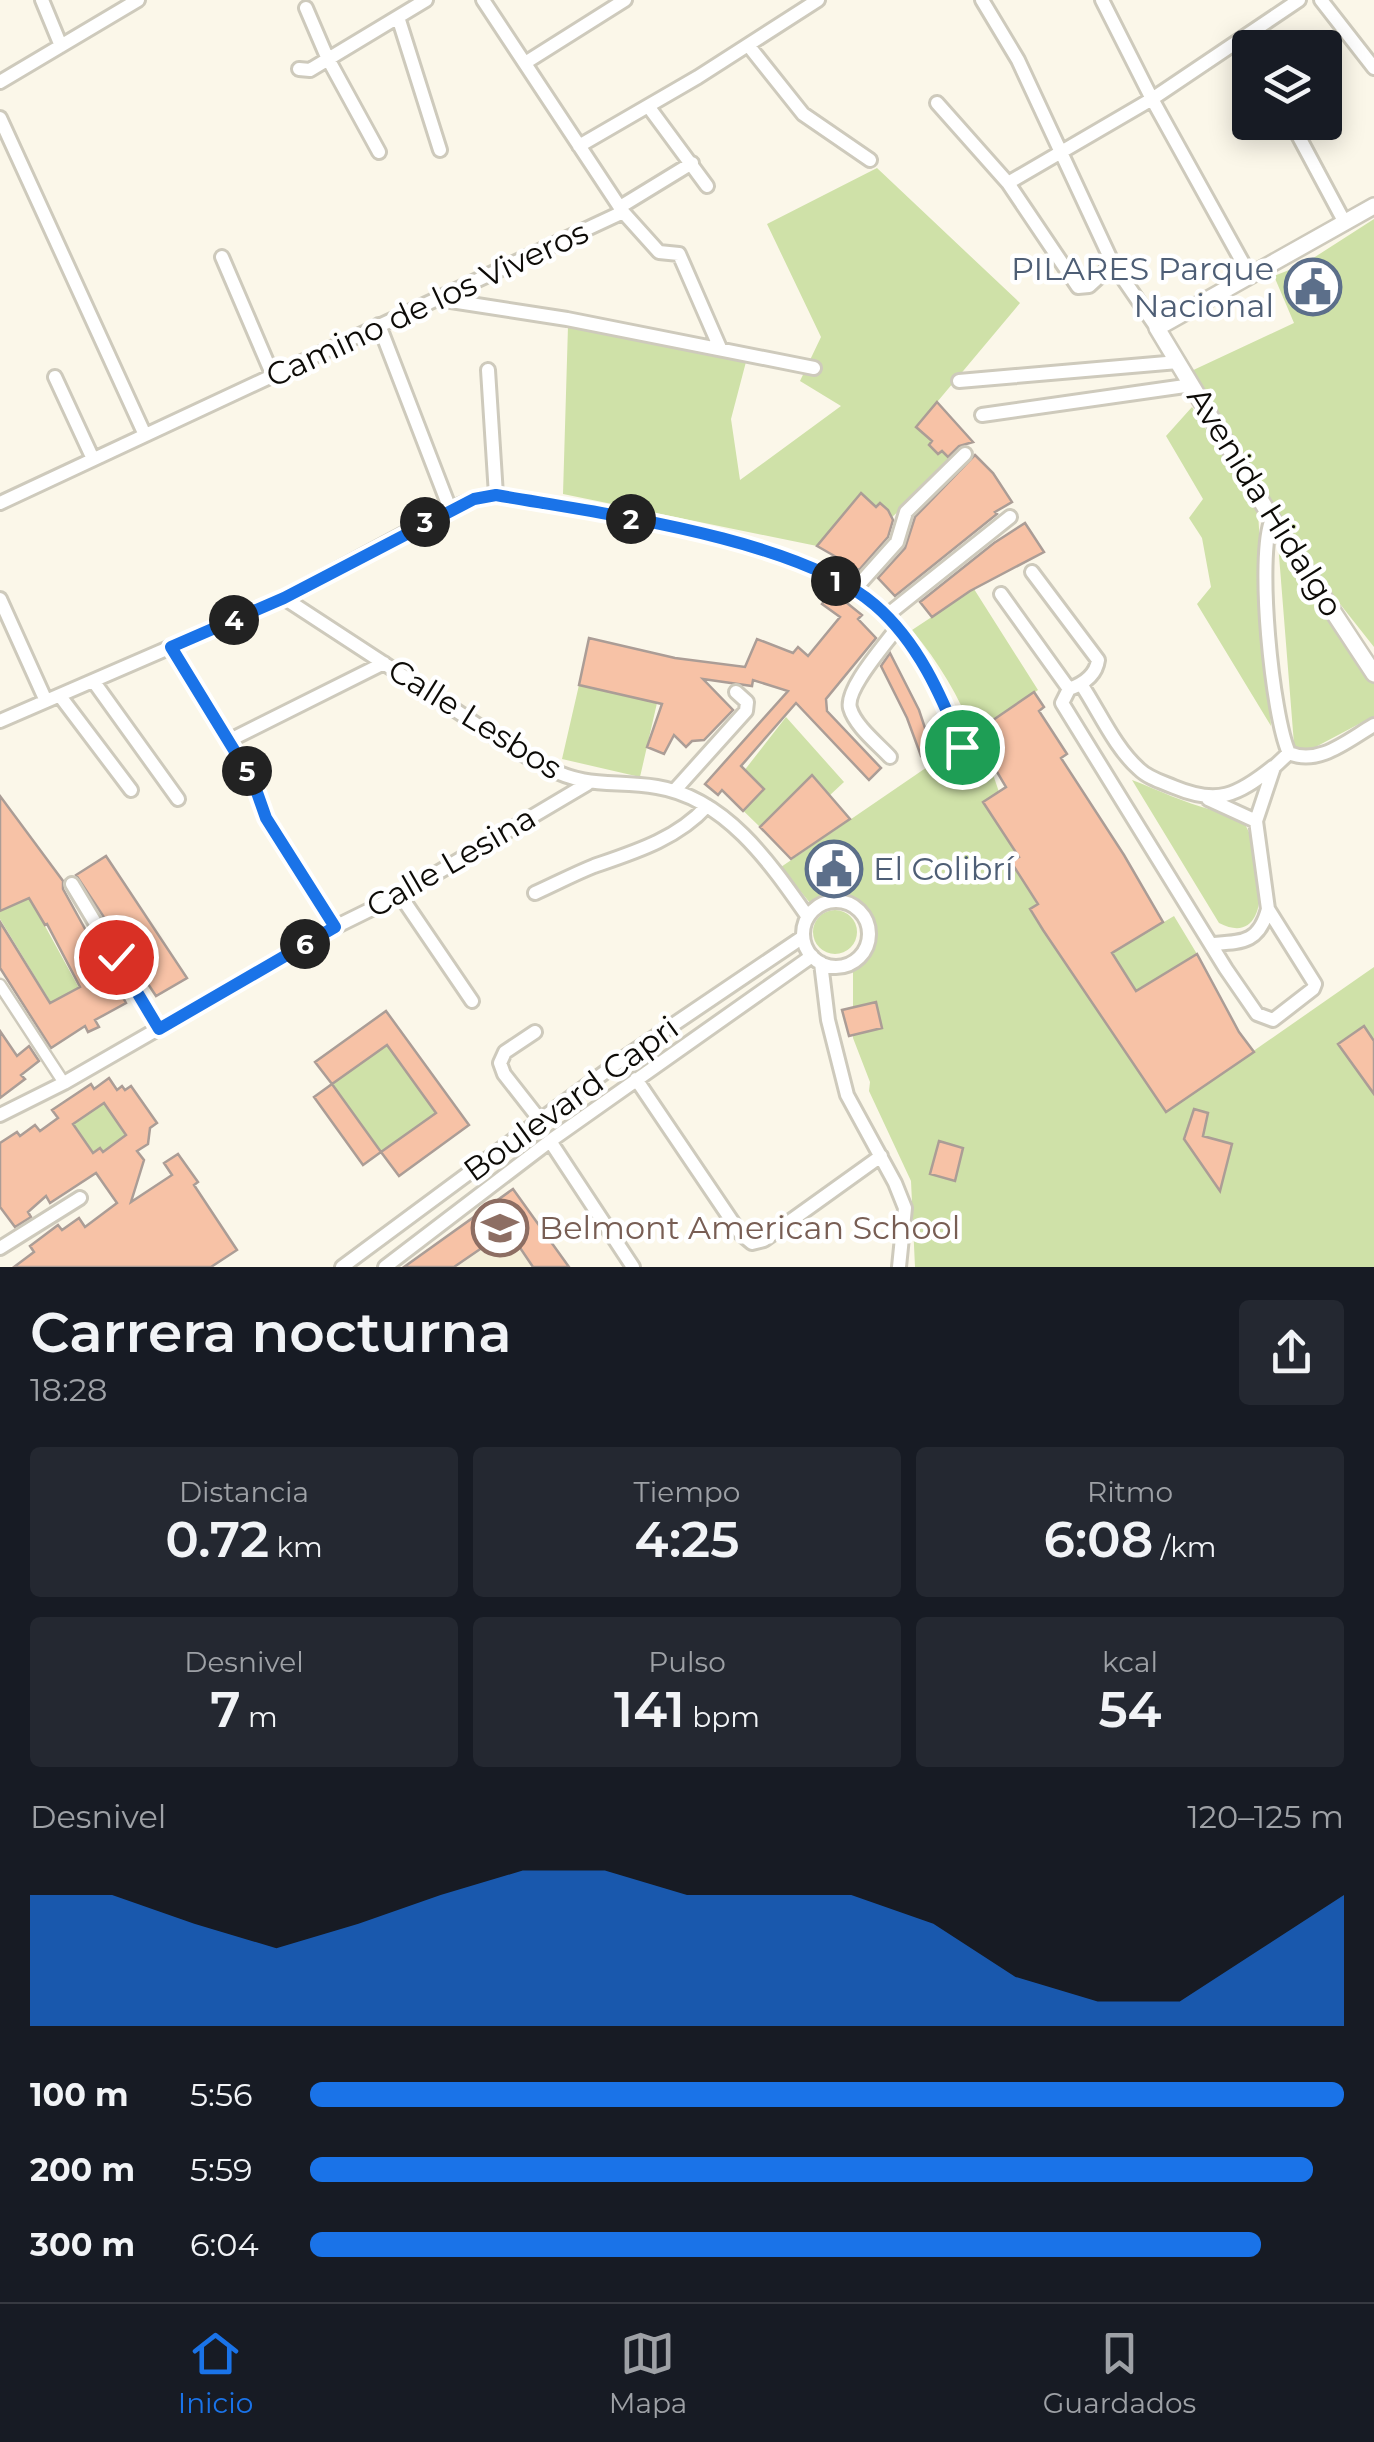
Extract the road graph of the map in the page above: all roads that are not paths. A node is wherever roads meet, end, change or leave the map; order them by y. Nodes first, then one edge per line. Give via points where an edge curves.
1 (42, 0) edge
2 (138, 0) edge
3 (426, 0) edge
4 (483, 0) edge
5 (625, 0) edge
6 (818, 0) edge
7 (982, 0) edge
8 (1299, 0) edge
9 (1321, 0) edge
10 (1106, 2) edge
11 (795, 6) edge
12 (306, 8) dead end
13 (398, 17) junction
14 (1263, 30) edge
15 (60, 46) junction
16 (748, 46) junction
17 (1232, 52) edge
18 (327, 57) junction
19 (526, 63) junction
20 (1374, 68) edge
21 (299, 69) dead end
22 (0, 82) edge
23 (1152, 99) junction
24 (937, 104) dead end
25 (648, 106) junction
26 (0, 118) edge
27 (1301, 140) edge
28 (579, 146) junction
29 (440, 150) dead end
30 (1062, 151) junction
31 (379, 152) dead end
32 (870, 160) dead end
33 (692, 163) junction
34 (1008, 183) junction
35 (707, 186) dead end
36 (1374, 206) edge
37 (622, 209) junction
38 (1345, 223) junction
39 (222, 258) dead end
40 (1113, 264) junction
41 (1249, 274) junction
42 (438, 299) junction
43 (379, 325) junction
44 (1157, 328) junction
45 (720, 348) junction
46 (1178, 362) junction
47 (814, 368) dead end
48 (488, 370) dead end
49 (55, 376) dead end
50 (274, 376) junction
51 (959, 381) dead end
52 (1192, 385) junction
53 (982, 415) dead end
54 (144, 435) junction
55 (965, 454) dead end
56 (93, 459) junction
57 (496, 495) junction
58 (2, 498) edge
59 (450, 509) junction
60 (1010, 517) dead end
61 (1272, 519) junction
62 (1032, 572) dead end
63 (854, 590) junction
64 (1001, 594) dead end
65 (284, 598) junction
66 (0, 599) edge
67 (886, 616) junction
68 (897, 628) junction
69 (171, 647) junction
70 (384, 663) junction
71 (1374, 674) edge
72 (94, 682) junction
73 (1075, 686) junction
74 (736, 692) dead end
75 (60, 696) junction
76 (46, 702) junction
77 (0, 720) edge
78 (1374, 726) edge
79 (230, 740) junction
80 (962, 747) dead end
81 (1289, 753) junction
82 (890, 757) dead end
83 (1274, 768) junction
84 (587, 784) junction
85 (130, 790) dead end
86 (675, 790) junction
87 (178, 798) dead end
88 (1208, 799) junction
89 (707, 806) junction
90 (1256, 821) junction
91 (72, 884) dead end
92 (535, 893) dead end
93 (400, 895) junction
94 (1268, 910) junction
95 (808, 917) junction
96 (335, 927) junction
97 (803, 936) junction
98 (1212, 944) junction
99 (817, 960) junction
100 (0, 985) edge
101 (472, 1000) dead end
102 (159, 1029) junction
103 (535, 1032) dead end
104 (636, 1079) junction
105 (64, 1084) junction
106 (0, 1115) edge
107 (540, 1120) junction
108 (550, 1141) junction
109 (881, 1156) junction
110 (80, 1198) dead end
111 (0, 1248) edge
112 (342, 1267) edge
113 (384, 1267) edge
114 (633, 1267) edge
115 (899, 1267) edge

1 - 15 street
2 - 15 street
3 - 13 street
4 - 19 street, Camino de los Viveros
5 - 19 street
6 - 11 street
7 - 30 street
8 - 14 street
9 - 20 street
10 - 23 street
11 - 16 street
12 - 18 street
13 - 18 street
13 - 29 street
15 - 22 street
16 - 25 street
16 - 32 street via 804,114
17 - 23 street
18 - 21 street via 310,70
18 - 31 street
19 - 28 street, Camino de los Viveros
23 - 30 street
23 - 41 street
24 - 34 street
25 - 28 street
25 - 33 street
26 - 54 street
27 - 38 street
28 - 37 street, Camino de los Viveros
30 - 34 street
30 - 40 street
33 - 35 street
33 - 37 street
34 - 40 street via 1078,287
36 - 38 street
37 - 42 street, Camino de los Viveros
37 - 45 street via 659,252 679,254
38 - 41 street
39 - 50 street
40 - 44 street
41 - 44 street
42 - 43 street, Camino de los Viveros
42 - 45 street
43 - 50 street, Camino de los Viveros
43 - 59 street
44 - 46 street, Avenida Hidalgo
45 - 47 street
46 - 51 street
46 - 52 street, Avenida Hidalgo
48 - 57 street
49 - 56 street
50 - 54 street, Camino de los Viveros
52 - 53 street
52 - 61 street, Avenida Hidalgo
54 - 56 street, Camino de los Viveros
55 - 63 street via 906,512 897,542
56 - 58 street, Camino de los Viveros
57 - 59 street
57 - 63 street via 736,543
59 - 65 street
60 - 67 street
61 - 71 street, Avenida Hidalgo
61 - 81 street via 1266,531 1270,641 1280,730
62 - 73 street via 1098,660 1097,669
63 - 67 street
64 - 73 street
65 - 69 street
65 - 70 street, Calle Lesbos
66 - 76 street
67 - 68 street
68 - 80 street via 934,679
68 - 82 street via 848,705
69 - 72 street
69 - 79 street
70 - 79 street
70 - 84 street, Calle Lesbos via 542,765
72 - 75 street
72 - 87 street
73 - 88 street via 1140,771
73 - 98 street via 1062,704
74 - 86 street via 747,702 746,711
75 - 76 street
75 - 85 street
76 - 77 street
78 - 81 street via 1317,758
79 - 96 street via 266,818
81 - 83 street
83 - 88 street via 1245,788
83 - 90 street
84 - 86 street, Calle Lesbos
84 - 93 street, Calle Lesina
86 - 89 street, Calle Lesbos
88 - 90 street
89 - 92 street via 641,851
89 - 95 street, Calle Lesbos via 741,832
90 - 94 street
91 - 102 street
93 - 96 street, Calle Lesina
93 - 101 street
94 - 98 street via 1252,938
94 - 98 street via 1315,984 1273,1020 1258,1014
95 - 97 street
95 - 99 street via 824,903 845,902 868,924 867,946 853,962 832,966
96 - 102 street, Calle Lesina
97 - 99 street
97 - 107 street, Boulevard Capri
99 - 104 street, Boulevard Capri
99 - 109 street via 848,1095
100 - 105 street
102 - 105 street, Calle Lesina
103 - 107 street via 500,1063
104 - 108 street, Boulevard Capri
104 - 109 street via 752,1243
105 - 106 street, Calle Lesina
107 - 112 street, Boulevard Capri
108 - 113 street, Boulevard Capri
108 - 114 street
109 - 115 street via 904,1208
110 - 111 street

